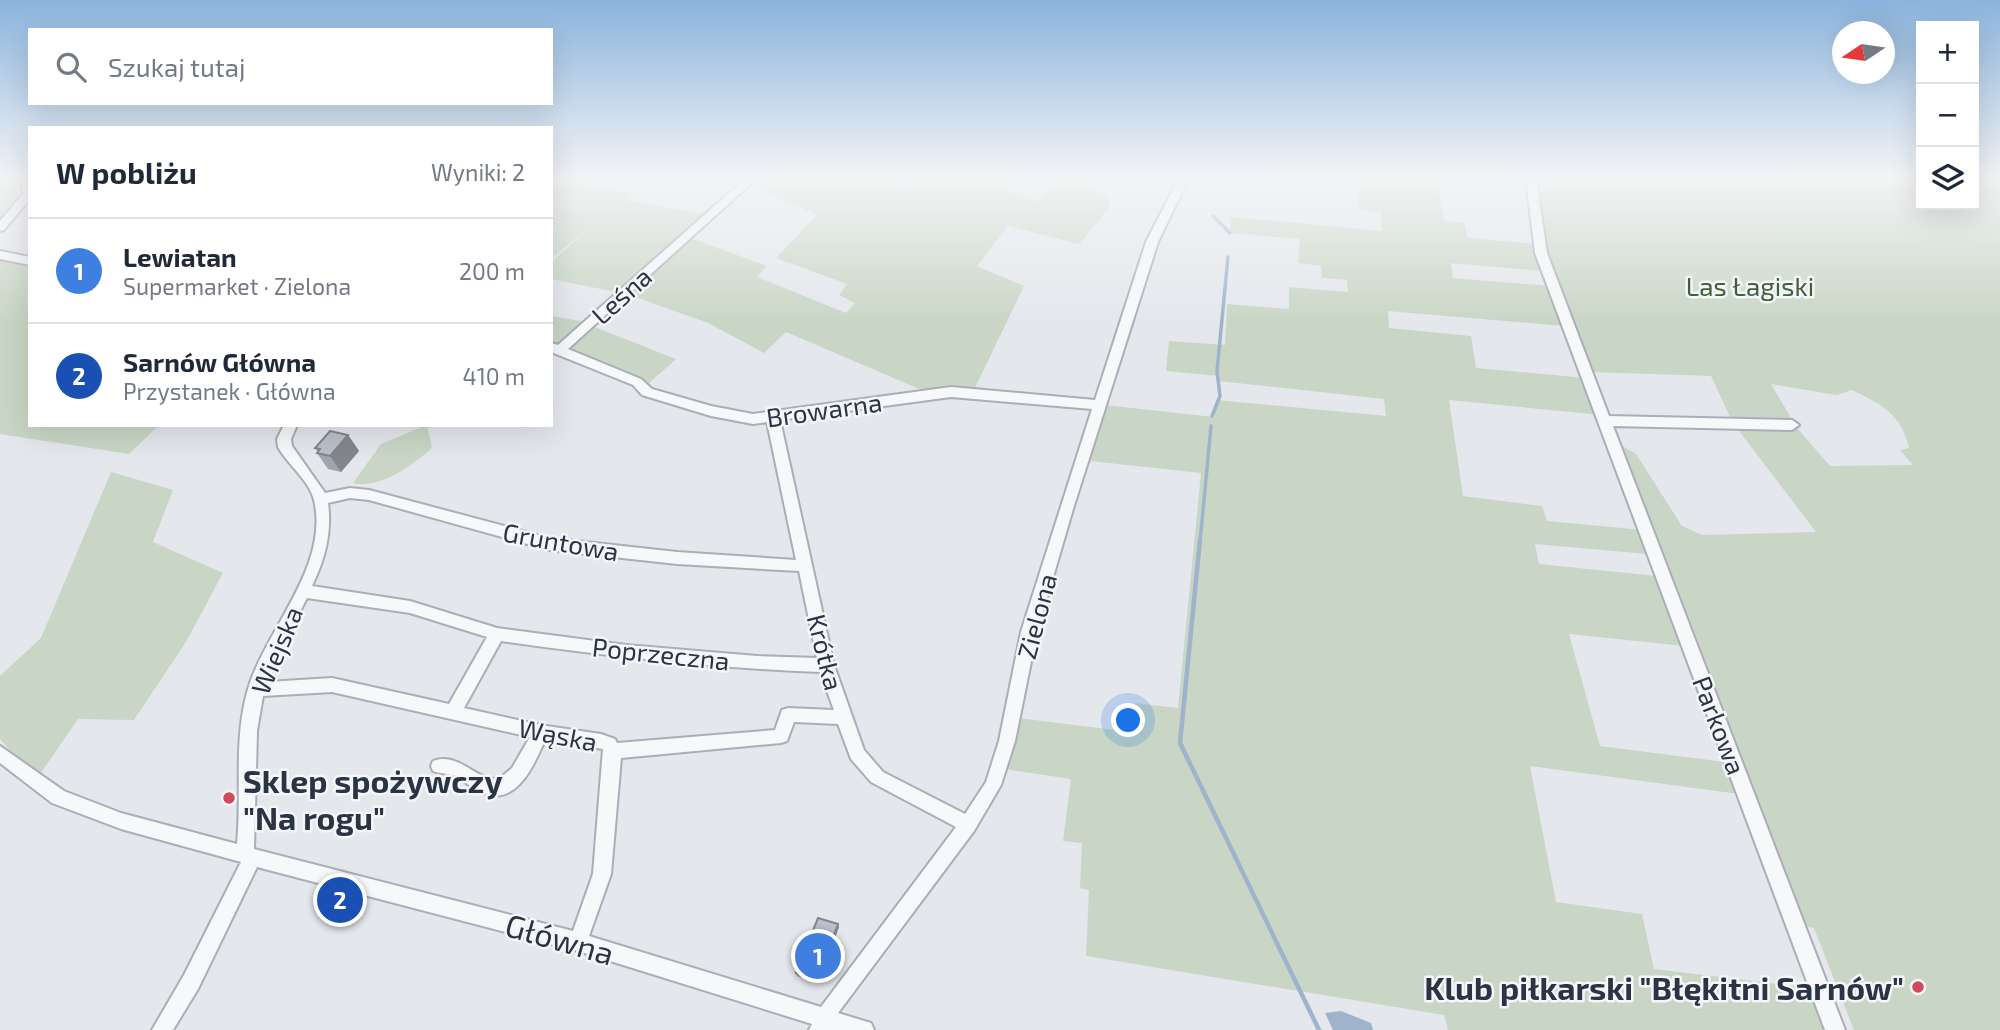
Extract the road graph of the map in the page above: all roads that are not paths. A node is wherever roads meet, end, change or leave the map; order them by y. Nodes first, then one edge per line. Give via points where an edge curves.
1 (697, 226) edge
2 (1160, 226) edge
3 (1537, 226) edge
4 (0, 255) edge
5 (28, 261) edge
6 (556, 348) edge
7 (1100, 405) junction
8 (773, 417) junction
9 (1606, 421) junction
10 (1792, 425) dead end
11 (290, 427) edge
12 (321, 499) junction
13 (806, 566) junction
14 (302, 591) junction
15 (497, 634) junction
16 (826, 665) junction
17 (257, 689) junction
18 (453, 712) junction
19 (843, 717) junction
20 (540, 732) junction
21 (613, 751) junction
22 (0, 753) edge
23 (439, 766) dead end
24 (968, 825) junction
25 (249, 856) junction
26 (578, 942) junction
27 (821, 1024) edge
28 (162, 1030) edge
29 (864, 1030) edge
30 (1835, 1030) edge

1 - 6 street, Leśna
2 - 7 street, Zielona
3 - 9 street, Parkowa via 1541,253
4 - 5 street
6 - 8 street, Browarna via 637,382 647,392 728,415
7 - 8 street, Browarna via 951,392
7 - 24 street, Zielona via 1029,632 997,774
8 - 13 street, Krótka
9 - 10 street
9 - 30 street, Parkowa
11 - 12 street via 285,447
12 - 13 street, Gruntowa via 350,493 369,495 549,544
12 - 14 street, Wiejska via 322,534
13 - 16 street, Krótka
14 - 15 street, Poprzeczna via 410,607
14 - 17 street, Wiejska
15 - 16 street, Poprzeczna via 626,652
15 - 18 street
16 - 19 street, Krótka
17 - 18 street, Wąska via 332,685
17 - 25 street, Wiejska via 250,728
18 - 20 street, Wąska
19 - 21 street, Wąska via 788,715 781,736
19 - 24 street, Krótka via 857,754 869,770
20 - 21 street, Wąska via 601,741
20 - 23 street via 509,784 489,787 461,769
21 - 26 street via 602,874
22 - 25 street, Główna via 58,797 121,821
24 - 27 street, Zielona
25 - 26 street, Główna
25 - 28 street, Wiejska via 191,982
26 - 27 street, Główna
27 - 29 street, Główna

